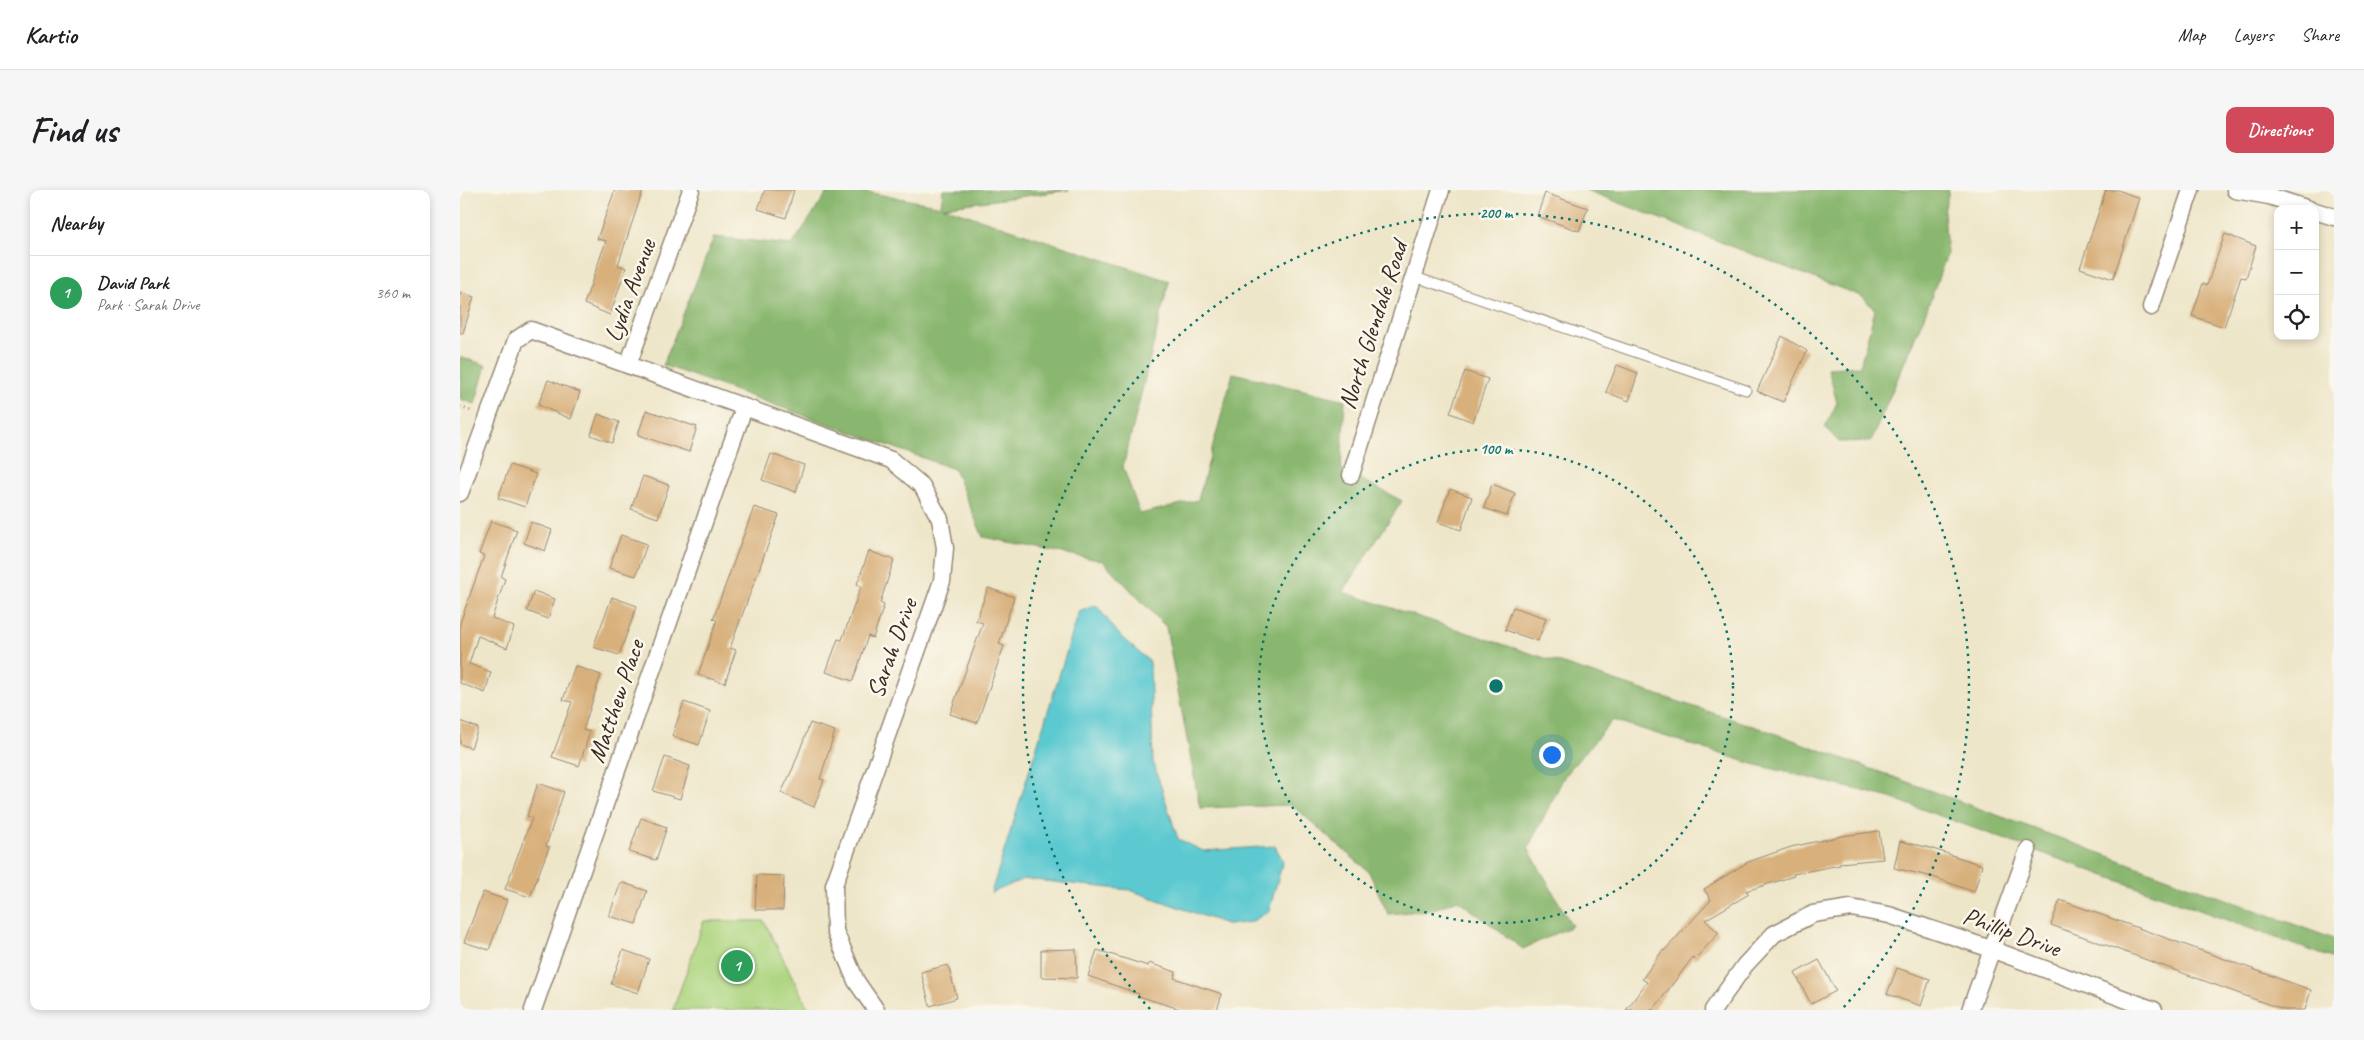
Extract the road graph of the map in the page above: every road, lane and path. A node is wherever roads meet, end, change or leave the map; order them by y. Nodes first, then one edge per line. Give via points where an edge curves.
1 (691, 190) edge
2 (1441, 190) edge
3 (2191, 190) edge
4 (2235, 190) edge
5 (2297, 205) edge
6 (2319, 212) edge
7 (2334, 217) edge
8 (1415, 277) junction
9 (2151, 306) dead end
10 (628, 365) junction
11 (1746, 390) dead end
12 (744, 408) junction
13 (1351, 474) dead end
14 (460, 493) edge
15 (2028, 850) dead end
16 (1991, 949) junction
17 (533, 1010) edge
18 (876, 1010) edge
19 (1713, 1010) edge
20 (1970, 1010) edge
21 (2154, 1010) edge

1 - 10 street, Lydia Avenue
2 - 8 street, North Glendale Road
3 - 9 street
4 - 5 street
6 - 7 street
8 - 11 lane
8 - 13 street, North Glendale Road
10 - 12 street, Sarah Drive
10 - 14 street, Lydia Avenue via 531,330 516,340
12 - 17 street, Matthew Place
12 - 18 street, Sarah Drive via 891,460 922,486 940,519 945,548 942,580 834,884 835,931 856,981
15 - 16 street
16 - 19 street, Phillip Drive via 1890,915 1852,908 1813,914 1774,934 1745,965
16 - 20 street
16 - 21 street, Phillip Drive

